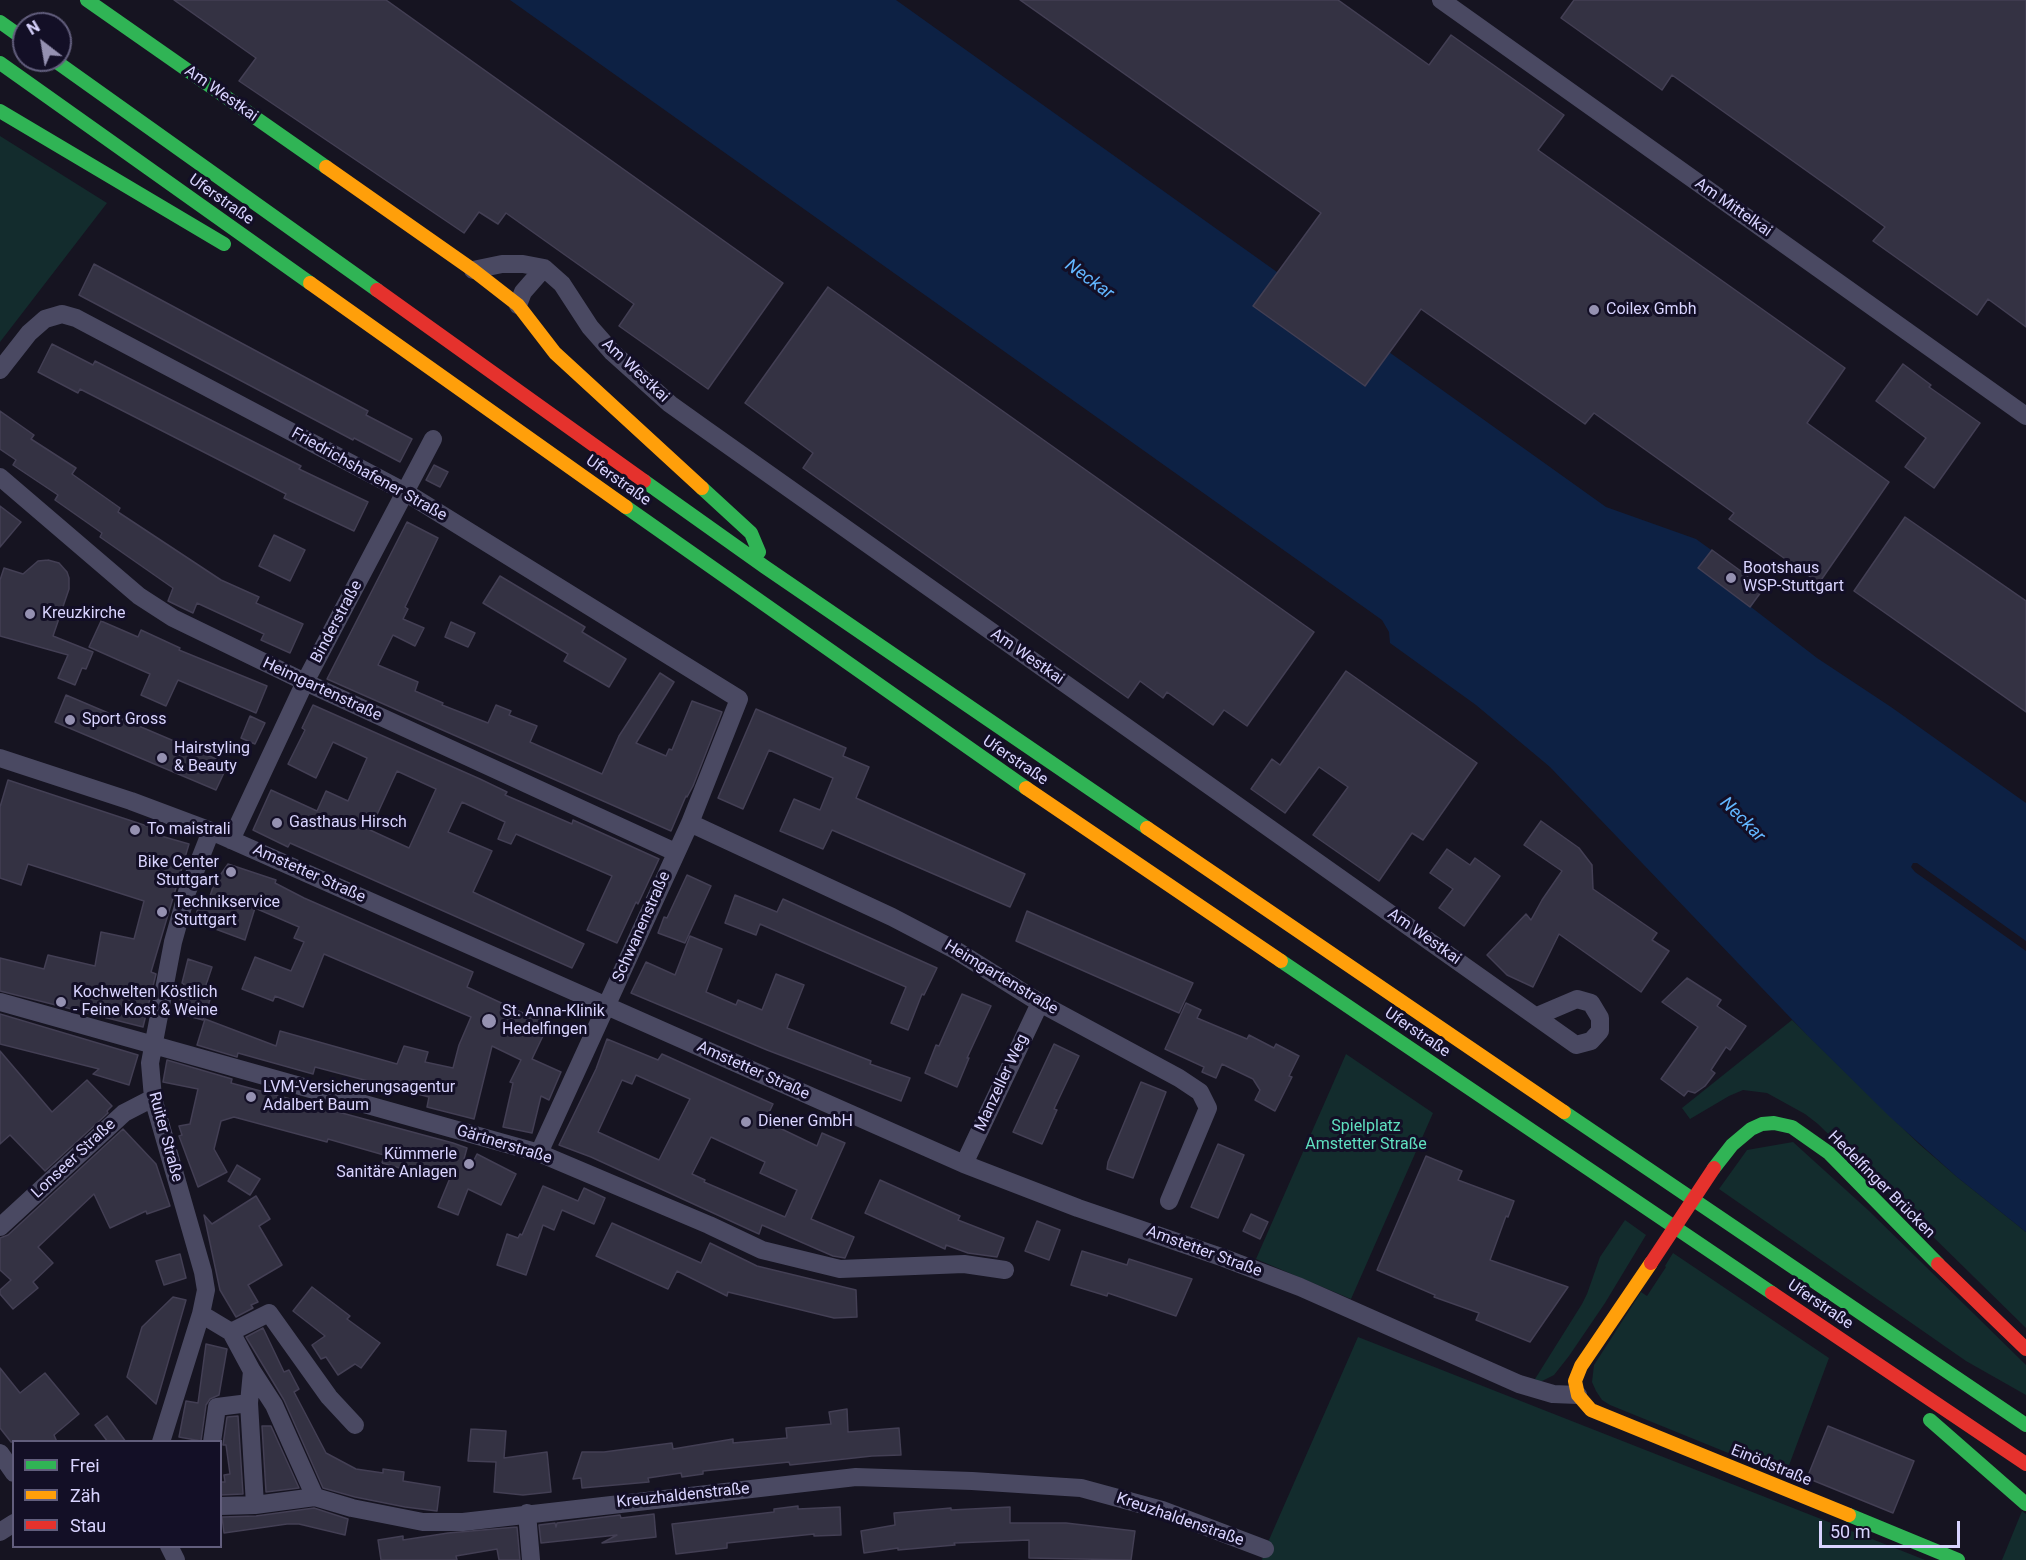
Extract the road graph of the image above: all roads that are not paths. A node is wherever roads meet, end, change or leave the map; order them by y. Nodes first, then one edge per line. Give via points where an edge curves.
1 (87, 0) edge
2 (1441, 0) edge
3 (0, 63) edge
4 (71, 72) edge
5 (0, 111) edge
6 (274, 258) junction
7 (544, 268) junction
8 (472, 270) junction
9 (518, 305) junction
10 (0, 370) edge
11 (2026, 416) edge
12 (433, 439) dead end
13 (0, 477) edge
14 (405, 492) junction
15 (765, 567) junction
16 (304, 682) junction
17 (739, 699) joint
18 (0, 758) edge
19 (690, 823) junction
20 (211, 831) junction
21 (231, 840) junction
22 (675, 852) junction
23 (0, 1002) edge
24 (1040, 1003) junction
25 (606, 1006) junction
26 (1537, 1016) dead end
27 (153, 1046) junction
28 (153, 1098) junction
29 (539, 1153) junction
30 (964, 1164) junction
31 (1169, 1201) dead end
32 (0, 1227) edge
33 (1005, 1270) dead end
34 (1854, 1310) junction
35 (201, 1314) junction
36 (1894, 1318) dead end
37 (231, 1332) junction
38 (2026, 1349) edge
39 (1882, 1367) junction
40 (252, 1371) junction
41 (1578, 1395) junction
42 (1902, 1398) dead end
43 (249, 1403) junction
44 (1915, 1409) dead end
45 (355, 1425) dead end
46 (2026, 1425) edge
47 (161, 1440) edge
48 (212, 1440) edge
49 (0, 1453) edge
50 (2026, 1464) edge
51 (12, 1470) edge
52 (315, 1497) junction
53 (2026, 1504) edge
54 (255, 1505) junction
55 (222, 1506) edge
56 (527, 1513) junction
57 (1265, 1549) dead end
58 (531, 1560) edge
59 (1958, 1560) edge

1 - 8 main road, Am Westkai
2 - 11 street, Am Mittelkai
3 - 6 main road, Uferstraße
4 - 15 main road, Uferstraße
5 - 6 main road via 240,253
6 - 39 main road, Uferstraße via 969,750
7 - 8 street via 502,264
7 - 9 street via 523,292
7 - 26 street, Am Westkai via 562,284 612,352 670,404
8 - 9 main road, Am Westkai
9 - 15 main road, Am Westkai via 555,353 751,533
10 - 14 street, Friedrichshafener Straße via 45,319 62,314 76,318
12 - 14 street, Binderstraße
13 - 16 street, Heimgartenstraße via 139,596 172,618
14 - 16 street, Binderstraße
14 - 17 street, Friedrichshafener Straße
15 - 34 main road, Uferstraße
16 - 21 street, Binderstraße
16 - 22 street, Heimgartenstraße
17 - 19 street, Schwanenstraße
18 - 20 street, Amstetter Straße
19 - 22 street, Schwanenstraße
19 - 24 street, Heimgartenstraße via 892,917 957,951
20 - 21 street, Amstetter Straße
20 - 27 street, Ruiter Straße via 173,942
21 - 25 street, Amstetter Straße
22 - 25 street, Schwanenstraße
23 - 27 street, Gärtnerstraße
24 - 30 street, Manzeller Weg
24 - 31 street, Heimgartenstraße via 1200,1092 1208,1108
25 - 29 street, Schwanenstraße
25 - 30 street, Amstetter Straße
27 - 28 street, Ruiter Straße
27 - 29 street, Gärtnerstraße
28 - 32 street, Lonseer Straße via 124,1113
28 - 35 street, Ruiter Straße via 203,1272 206,1290
29 - 33 street, Gärtnerstraße via 762,1250 818,1265 840,1269 964,1264
30 - 41 street, Amstetter Straße via 1300,1287 1519,1384 1553,1394
34 - 36 main road
34 - 46 main road, Uferstraße
35 - 37 street
35 - 47 street, Ruiter Straße
37 - 40 street
37 - 45 street via 268,1313 329,1397
38 - 41 main road, Hedelfinger Brücken, bridge via 1829,1153 1792,1127 1762,1124 1751,1128 1732,1145 1714,1168 1581,1366 1575,1382
39 - 42 main road
39 - 50 main road, Uferstraße
40 - 43 street
40 - 52 street via 273,1405
41 - 59 main road, Einödstraße via 1591,1410
43 - 48 street via 217,1407
43 - 54 street
44 - 53 main road
49 - 51 street
52 - 54 street
52 - 56 street, Kreuzhaldenstraße via 423,1522 463,1522
54 - 55 street
56 - 57 street, Kreuzhaldenstraße via 856,1476 972,1481 1081,1488 1162,1510
56 - 58 street

